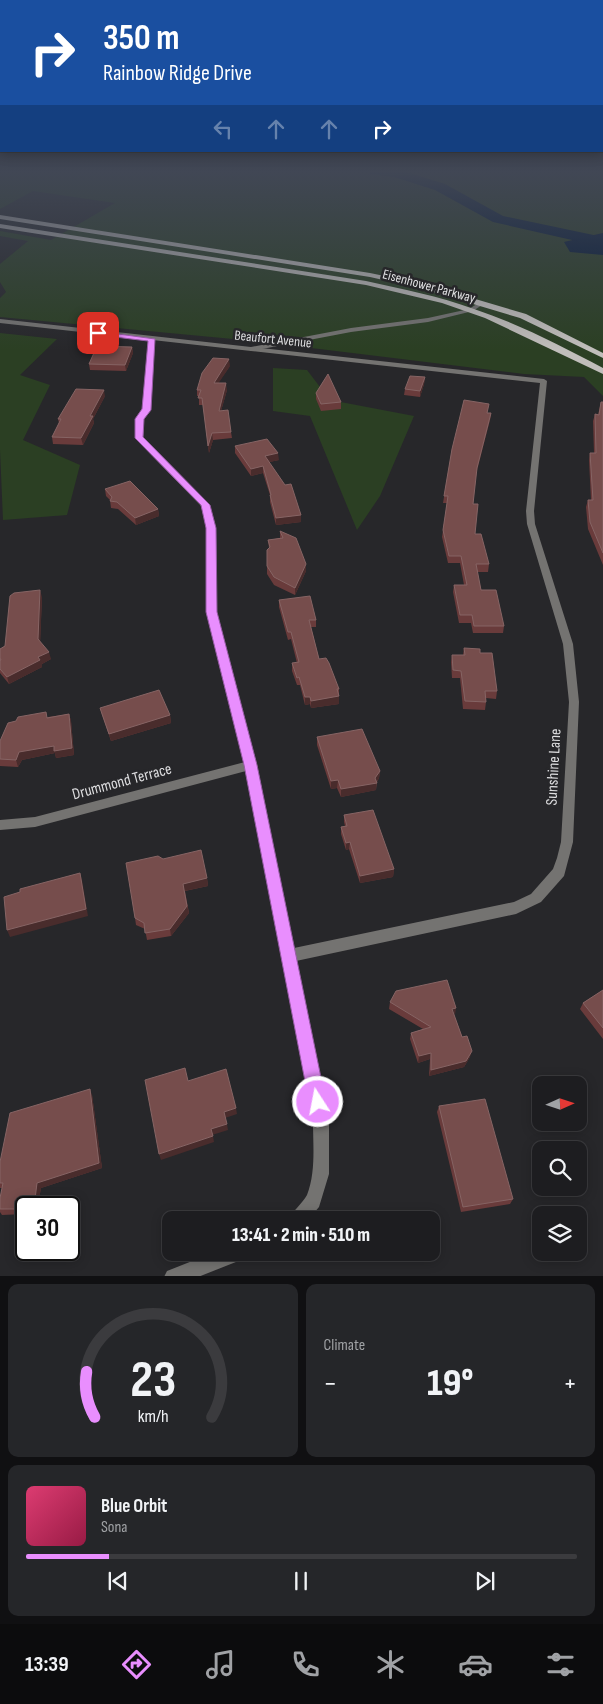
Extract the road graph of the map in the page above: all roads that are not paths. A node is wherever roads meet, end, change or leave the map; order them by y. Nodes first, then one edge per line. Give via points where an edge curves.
1 (29, 231) edge
2 (86, 231) edge
3 (482, 303) junction
4 (471, 310) junction
5 (0, 321) edge
6 (152, 339) junction
7 (251, 349) junction
8 (603, 356) edge
9 (603, 371) edge
10 (544, 381) joint
11 (251, 765) junction
12 (0, 825) edge
13 (289, 956) junction
14 (305, 1211) edge
15 (215, 1261) edge
16 (173, 1276) edge

1 - 4 main road, Eisenhower Parkway via 366,283
2 - 3 main road, Eisenhower Parkway via 370,275
3 - 4 street
3 - 8 main road, Eisenhower Parkway via 523,316
4 - 7 street
4 - 9 main road, Eisenhower Parkway via 534,336
5 - 6 street, Beaufort Avenue
6 - 7 street, Beaufort Avenue
6 - 11 street via 146,410 140,419 139,438 205,505 211,528 212,612
7 - 10 street, Beaufort Avenue
10 - 13 street, Sunshine Lane via 531,524 568,644 574,702 567,842 559,872 536,898 516,908
11 - 12 street, Drummond Terrace via 35,822
11 - 13 street
13 - 14 street via 321,1121 321,1174 313,1201
15 - 16 street

